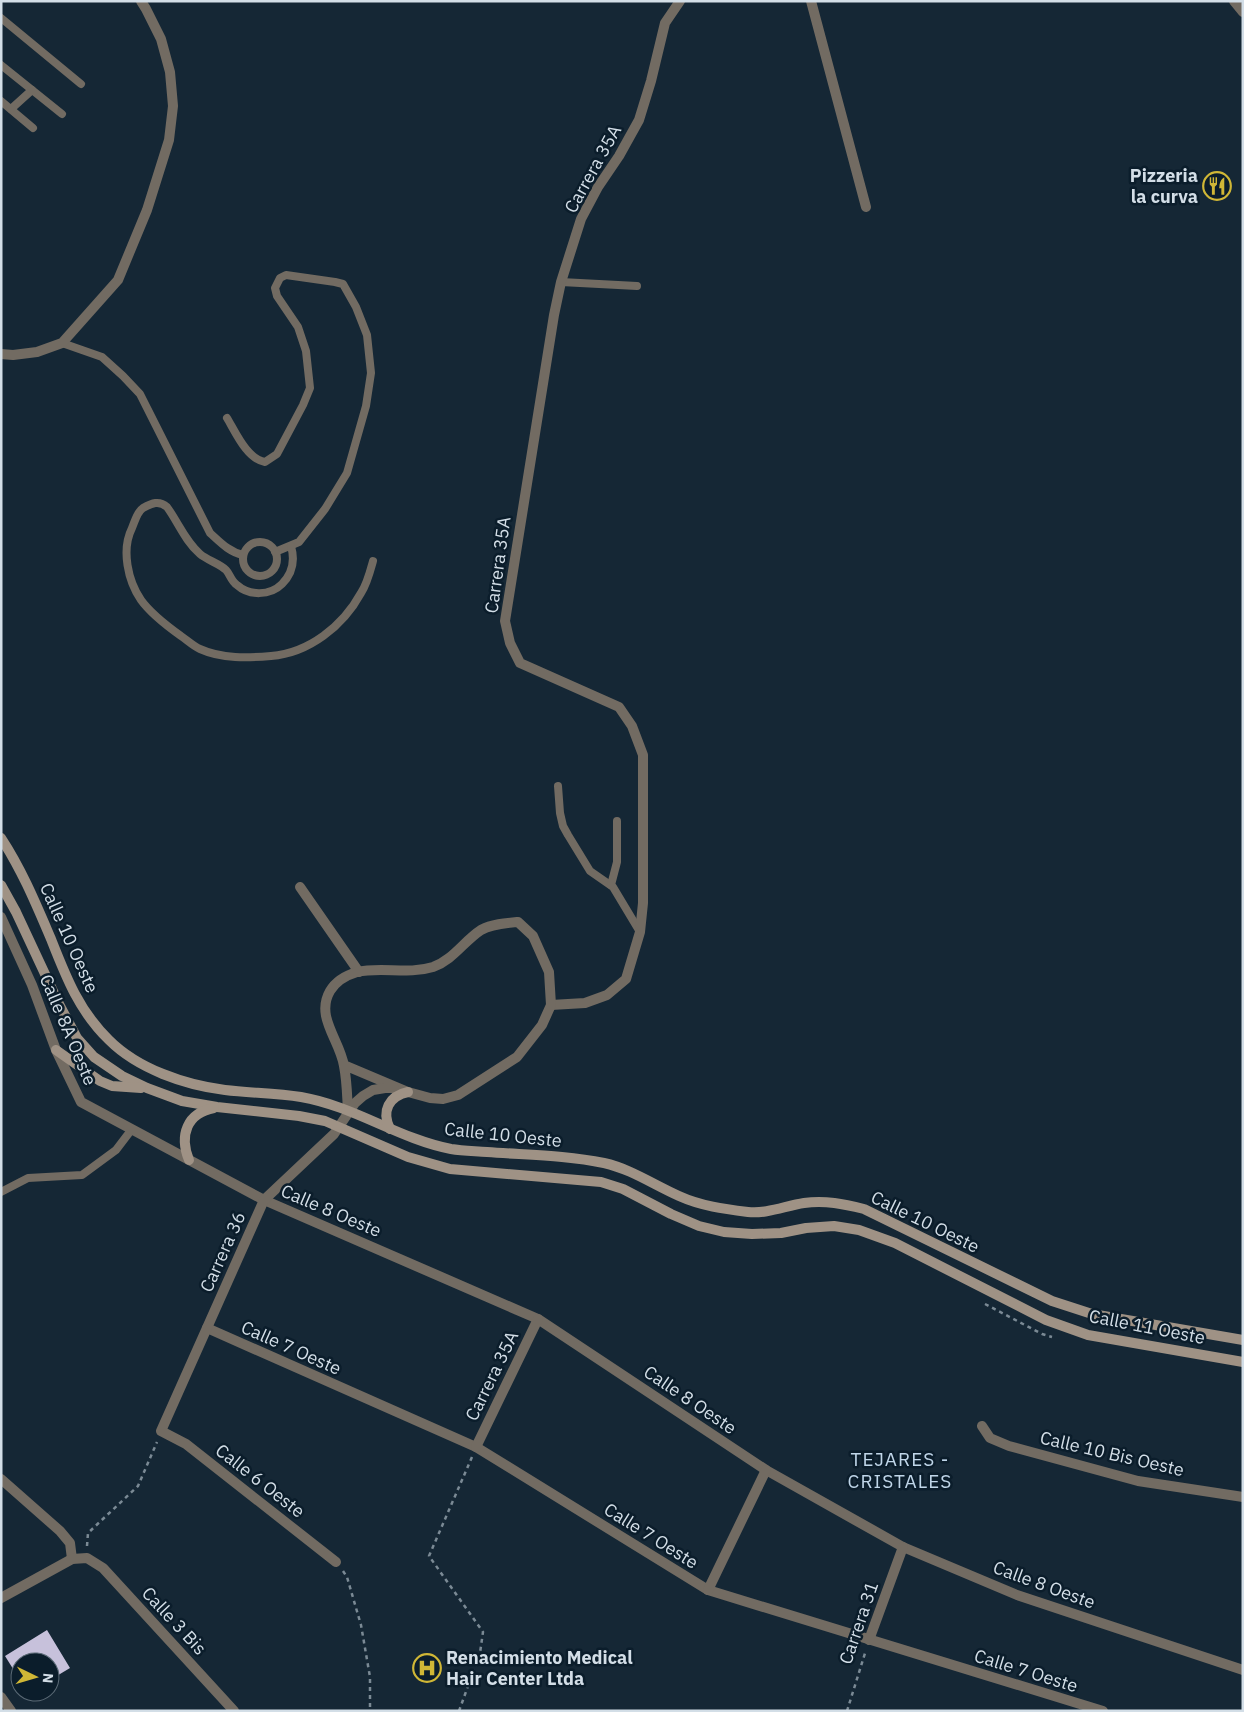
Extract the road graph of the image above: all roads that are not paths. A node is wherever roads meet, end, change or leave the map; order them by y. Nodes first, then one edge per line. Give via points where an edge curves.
1 (141, 1) edge
2 (680, 1) edge
3 (811, 1) edge
4 (1234, 1) edge
5 (1243, 12) edge
6 (1, 18) edge
7 (1, 65) edge
8 (81, 84) dead end
9 (32, 90) junction
10 (1, 101) edge
11 (11, 110) junction
12 (62, 114) dead end
13 (32, 128) dead end
14 (866, 207) dead end
15 (561, 282) junction
16 (637, 286) dead end
17 (62, 343) junction
18 (1, 354) edge
19 (227, 418) dead end
20 (291, 546) junction
21 (275, 552) junction
22 (243, 555) junction
23 (373, 561) dead end
24 (558, 786) dead end
25 (617, 821) dead end
26 (1, 838) edge
27 (1, 885) edge
28 (611, 885) junction
29 (300, 887) dead end
30 (1, 917) edge
31 (640, 932) junction
32 (359, 972) junction
33 (551, 1005) junction
34 (56, 1050) junction
35 (344, 1065) junction
36 (147, 1088) junction
37 (408, 1092) junction
38 (217, 1108) junction
39 (348, 1111) junction
40 (338, 1127) junction
41 (132, 1129) junction
42 (390, 1129) junction
43 (189, 1160) junction
44 (1, 1192) edge
45 (264, 1200) junction
46 (1052, 1301) joint
47 (538, 1318) junction
48 (1046, 1320) joint
49 (207, 1328) junction
50 (1243, 1340) edge
51 (1243, 1362) edge
52 (982, 1426) dead end
53 (161, 1431) joint
54 (476, 1447) junction
55 (766, 1470) junction
56 (1, 1479) edge
57 (1243, 1497) edge
58 (903, 1547) junction
59 (72, 1560) junction
60 (336, 1562) road end
61 (708, 1590) junction
62 (1, 1598) edge
63 (869, 1640) junction
64 (1243, 1670) edge
65 (1, 1698) edge
66 (11, 1711) edge
67 (234, 1711) edge
68 (1103, 1711) edge

1 - 17 street via 161,39 170,72 169,140 147,210 118,280
2 - 15 street, Carrera 35A via 665,24 639,120 581,219
3 - 14 street
4 - 5 street
6 - 8 lane
7 - 9 lane
9 - 11 lane
9 - 12 lane
10 - 11 lane
11 - 13 lane
15 - 16 lane
15 - 31 street, Carrera 35A via 506,621 510,643 520,663 619,707 632,726 642,755 643,903
17 - 18 street via 37,352
17 - 22 lane via 102,357 140,394 210,532 234,553
19 - 20 lane via 251,455 265,462 277,454 310,388 306,351 298,327 277,296 277,282 286,275 343,284 367,335 371,373 366,406 347,473 325,510 299,542
20 - 21 lane
20 - 23 lane via 293,564 286,580 271,591 253,593 236,585 226,570 200,554 184,536 167,507 162,503 152,503 140,510 129,534 126,559 142,600 164,624 200,649 247,658 297,651 328,633 346,616 359,597
21 - 22 lane via 266,543 257,542 248,546
21 - 22 lane via 274,568 258,576 243,564
24 - 28 lane via 563,826 590,871
25 - 28 lane via 617,862
26 - 39 main road, Calle 10 Oeste via 34,900 74,993 94,1024 122,1052 187,1082 302,1098
27 - 36 main road, Calle 10 Oeste via 77,1038 94,1057
28 - 31 lane
29 - 32 street
30 - 34 street, Calle 8A Oeste via 32,985
31 - 33 street, Carrera 35A via 626,979 607,995 585,1003
32 - 33 street via 416,971 435,966 480,931 490,926 518,922 534,936 549,972
32 - 35 street via 337,982 324,1007
33 - 37 street via 542,1025 517,1057 458,1095 443,1099
34 - 36 main road via 100,1081 123,1087
34 - 41 street, Calle 8A Oeste via 81,1102
35 - 37 street
35 - 39 street
36 - 38 main road, Calle 10 Oeste via 182,1101
37 - 39 street, Carrera 36 via 397,1088 373,1090
37 - 42 main road via 395,1097 387,1108
38 - 40 main road, Calle 10 Oeste via 299,1116
38 - 43 main road via 195,1116 188,1125 184,1149
39 - 40 street, Carrera 36
39 - 42 main road, Calle 10 Oeste
40 - 45 street, Carrera 36
40 - 48 main road, Calle 10 Oeste via 408,1157 450,1169 601,1182 623,1189 699,1226 724,1232 781,1233 834,1226 859,1230 895,1243
41 - 43 street, Calle 8 Oeste
41 - 44 lane via 116,1150 82,1175 28,1178
42 - 46 main road, Calle 10 Oeste via 452,1149 606,1164 705,1206 752,1213 803,1203 837,1202 864,1209
43 - 45 street, Calle 8 Oeste
45 - 47 street, Calle 8 Oeste
45 - 49 street, Carrera 36
46 - 50 main road, Calle 11 Oeste via 1092,1314
47 - 54 street, Carrera 35A
47 - 55 street, Calle 8 Oeste
48 - 51 main road, Calle 11 Oeste via 1088,1335
49 - 53 street, Carrera 36
49 - 54 street, Calle 7 Oeste
52 - 57 street, Calle 10 Bis Oeste via 990,1438 1009,1446 1138,1480
53 - 60 street, Calle 6 Oeste via 186,1444
54 - 61 street, Calle 7 Oeste
55 - 58 street, Calle 8 Oeste
55 - 61 street
56 - 59 street via 60,1531 70,1543
58 - 63 street, Carrera 31
58 - 64 street, Calle 8 Oeste via 1018,1595
59 - 62 street
59 - 67 street, Calle 3 Bis via 86,1558 103,1568
61 - 63 street, Calle 7 Oeste
63 - 68 street, Calle 7 Oeste
65 - 66 street

